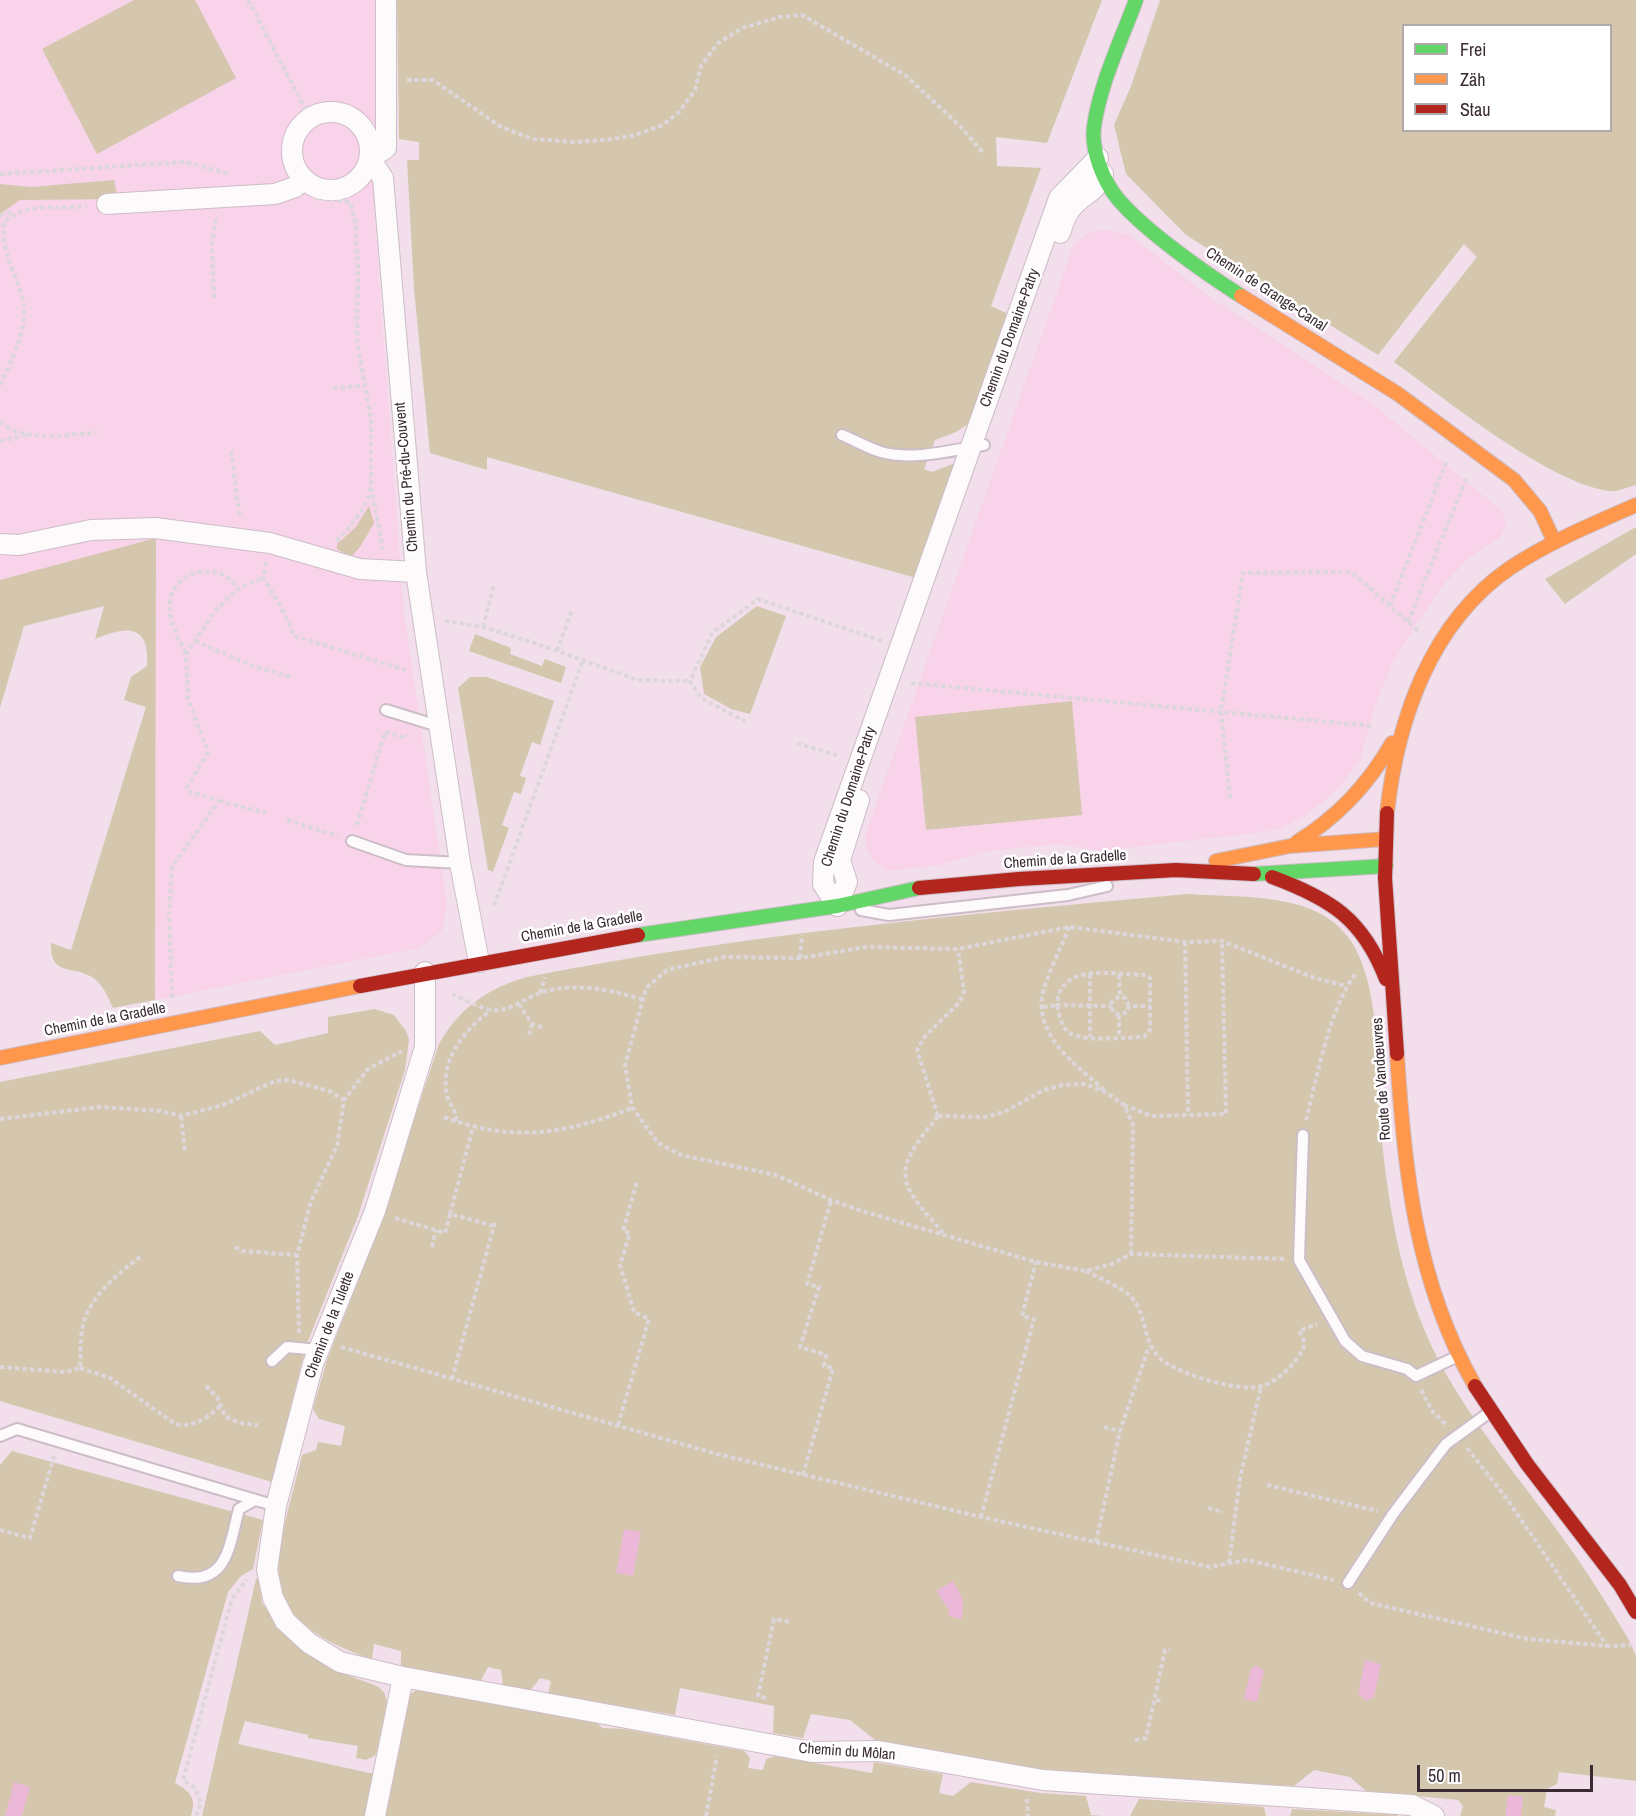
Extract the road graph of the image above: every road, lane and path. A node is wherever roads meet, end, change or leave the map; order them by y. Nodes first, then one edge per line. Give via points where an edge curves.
1 (248, 0) edge
2 (386, 0) edge
3 (1136, 0) edge
4 (386, 83) junction
5 (310, 118) junction
6 (984, 154) dead end
7 (370, 159) junction
8 (1100, 166) junction
9 (0, 174) edge
10 (234, 175) dead end
11 (300, 183) junction
12 (229, 198) junction
13 (107, 204) joint
14 (16, 211) junction
15 (0, 215) edge
16 (214, 298) dead end
17 (0, 385) edge
18 (365, 386) junction
19 (333, 388) dead end
20 (0, 422) edge
21 (28, 434) junction
22 (97, 434) dead end
23 (842, 435) dead end
24 (0, 441) edge
25 (978, 446) junction
26 (231, 451) dead end
27 (1447, 459) dead end
28 (1467, 477) dead end
29 (371, 488) junction
30 (1636, 505) edge
31 (242, 539) junction
32 (1554, 541) junction
33 (270, 543) junction
34 (0, 544) edge
35 (318, 556) junction
36 (388, 572) junction
37 (416, 572) junction
38 (263, 578) junction
39 (494, 584) dead end
40 (239, 588) junction
41 (1390, 606) junction
42 (572, 610) dead end
43 (444, 621) dead end
44 (1408, 622) junction
45 (483, 627) junction
46 (1418, 631) dead end
47 (195, 641) junction
48 (900, 647) junction
49 (557, 651) junction
50 (186, 654) junction
51 (583, 660) junction
52 (291, 677) dead end
53 (430, 677) junction
54 (690, 681) junction
55 (911, 683) dead end
56 (1410, 707) junction
57 (386, 710) dead end
58 (1221, 711) junction
59 (746, 722) dead end
60 (438, 726) junction
61 (1379, 726) dead end
62 (797, 743) dead end
63 (859, 763) junction
64 (1230, 798) dead end
65 (219, 801) junction
66 (266, 813) dead end
67 (287, 820) dead end
68 (1386, 838) junction
69 (352, 841) junction
70 (1290, 846) junction
71 (460, 863) junction
72 (1386, 866) junction
73 (1176, 870) junction
74 (1262, 874) junction
75 (494, 906) dead end
76 (837, 906) junction
77 (1069, 927) junction
78 (803, 930) dead end
79 (1222, 941) junction
80 (1185, 942) junction
81 (958, 949) junction
82 (800, 958) junction
83 (479, 962) junction
84 (547, 969) dead end
85 (1358, 970) dead end
86 (425, 972) junction
87 (1090, 975) junction
88 (1119, 975) junction
89 (1346, 986) junction
90 (450, 993) dead end
91 (539, 993) junction
92 (1120, 996) junction
93 (641, 999) junction
94 (1394, 1000) junction
95 (173, 1001) dead end
96 (519, 1004) junction
97 (1057, 1005) junction
98 (1090, 1005) junction
99 (1111, 1006) junction
100 (1129, 1006) junction
101 (1150, 1006) junction
102 (1043, 1007) junction
103 (492, 1010) junction
104 (1119, 1015) junction
105 (532, 1024) junction
106 (545, 1028) dead end
107 (529, 1035) dead end
108 (1090, 1037) junction
109 (1119, 1037) junction
110 (426, 1044) junction
111 (0, 1058) edge
112 (1107, 1092) junction
113 (344, 1100) junction
114 (1124, 1105) junction
115 (632, 1107) junction
116 (1188, 1115) junction
117 (181, 1116) junction
118 (938, 1116) junction
119 (444, 1117) dead end
120 (0, 1119) edge
121 (456, 1121) junction
122 (473, 1127) junction
123 (1303, 1135) joint
124 (185, 1151) dead end
125 (637, 1181) dead end
126 (831, 1200) junction
127 (375, 1211) junction
128 (450, 1214) junction
129 (436, 1230) junction
130 (943, 1233) junction
131 (235, 1247) dead end
132 (432, 1247) dead end
133 (1131, 1254) junction
134 (297, 1255) junction
135 (140, 1257) dead end
136 (1299, 1260) junction
137 (1036, 1262) junction
138 (1086, 1271) junction
139 (1299, 1331) dead end
140 (299, 1336) dead end
141 (321, 1346) junction
142 (1149, 1346) junction
143 (1458, 1356) junction
144 (272, 1361) dead end
145 (0, 1367) edge
146 (80, 1368) junction
147 (1416, 1376) junction
148 (452, 1378) junction
149 (206, 1386) dead end
150 (1261, 1387) junction
151 (220, 1406) junction
152 (1490, 1412) junction
153 (258, 1425) dead end
154 (618, 1425) junction
155 (1104, 1427) dead end
156 (1120, 1431) junction
157 (1455, 1435) junction
158 (0, 1436) edge
159 (58, 1441) junction
160 (803, 1475) junction
161 (1267, 1485) dead end
162 (255, 1500) junction
163 (276, 1506) junction
164 (1208, 1508) dead end
165 (1223, 1512) dead end
166 (1393, 1514) junction
167 (981, 1517) junction
168 (0, 1530) edge
169 (1096, 1542) junction
170 (1229, 1563) junction
171 (267, 1570) junction
172 (178, 1576) dead end
173 (1348, 1583) junction
174 (1636, 1612) edge
175 (789, 1622) dead end
176 (1634, 1645) edge
177 (1607, 1646) junction
178 (1170, 1650) dead end
179 (403, 1677) junction
180 (766, 1698) dead end
181 (1156, 1701) junction
182 (1163, 1701) dead end
183 (1135, 1740) dead end
184 (712, 1755) dead end
185 (196, 1816) edge
186 (375, 1816) edge
187 (706, 1816) edge
188 (1434, 1816) edge

1 - 5 path
2 - 4 street
3 - 8 street, Chemin de Grange-Canal via 1097,106 1094,128
4 - 6 path via 433,80 501,127 533,140 606,140 663,125 679,112 695,90 701,66 718,43 742,28 802,15 905,75
4 - 7 street via 386,148
5 - 7 street via 335,112 348,116 366,134
5 - 11 street via 294,136 292,148
7 - 11 street via 355,182 343,188 330,190
7 - 37 street, Chemin du Pré-du-Couvent via 383,178
8 - 25 street, Chemin du Domaine-Patry via 1096,190 1079,199 1068,212
8 - 25 street, Chemin du Domaine-Patry via 1059,198
8 - 32 street, Chemin de Grange-Canal via 1118,199 1213,278 1398,394 1514,480 1540,511
9 - 10 path via 186,162
11 - 12 street via 276,194
11 - 18 path via 318,200 350,202 358,266 357,342
12 - 13 street
12 - 16 path via 216,220 212,244
13 - 14 path via 61,209 36,206
14 - 15 path
14 - 17 path via 4,222 2,230 5,254 24,304 23,327
18 - 19 path
18 - 29 path via 370,419
20 - 21 path via 8,429
21 - 22 path
21 - 24 path
23 - 25 lane via 882,452 903,454
25 - 48 street, Chemin du Domaine-Patry
25 - 76 street, Chemin du Domaine-Patry via 840,860 847,882
26 - 31 path
27 - 41 path
28 - 44 path
29 - 35 path via 365,508 354,524
29 - 36 path
30 - 32 street, Route de Vandœuvres
31 - 33 street
31 - 34 street via 155,528 91,530 19,545
32 - 56 street, Route de Vandœuvres via 1511,566 1466,608 1420,678
33 - 35 street
33 - 38 path
35 - 36 street via 360,569
36 - 37 street
37 - 53 street, Chemin du Pré-du-Couvent
38 - 40 path
38 - 53 path via 294,636
39 - 45 path
40 - 47 path via 215,611
40 - 50 path via 232,578 215,570 196,572 177,585 170,601 174,629
41 - 44 path
41 - 58 path via 1352,572 1243,573
42 - 49 path
43 - 45 path
44 - 46 path
45 - 49 path
47 - 50 path
47 - 52 path via 253,666
48 - 54 path via 758,598 712,633
48 - 63 street, Chemin du Domaine-Patry
49 - 51 path
50 - 65 path via 188,699 208,752 187,787 190,792
51 - 54 path via 638,680
51 - 75 path
53 - 60 street, Chemin du Pré-du-Couvent
54 - 59 path via 701,698
55 - 58 path
56 - 68 street, Route de Vandœuvres via 1394,763
56 - 70 street via 1387,754 1355,798 1333,819
57 - 60 lane
58 - 61 path
58 - 64 path
60 - 69 path via 403,736 385,732
60 - 71 street, Chemin du Pré-du-Couvent
62 - 63 path
63 - 76 street, Chemin du Domaine-Patry via 824,862 823,884
65 - 66 path
65 - 95 path via 172,867 169,913
67 - 69 path
68 - 70 street, Chemin de la Gradelle
68 - 72 street, Route de Vandœuvres
69 - 71 lane via 406,860
70 - 73 street, Chemin de la Gradelle
71 - 83 street, Chemin du Pré-du-Couvent
72 - 74 street, Chemin de la Gradelle
72 - 94 street, Route de Vandœuvres
73 - 74 street, Chemin de la Gradelle
73 - 76 street, Chemin de la Gradelle via 913,889
73 - 76 lane via 1068,895 889,915
74 - 94 street via 1317,894 1351,918 1374,949
76 - 83 street, Chemin de la Gradelle via 675,928
77 - 80 path
77 - 81 path
77 - 102 path via 1042,996
78 - 82 path
79 - 80 path
79 - 89 path via 1315,978
79 - 116 path via 1226,1114
80 - 116 path
81 - 82 path via 866,946
81 - 118 path via 964,992 959,1003 926,1035 917,1050
82 - 93 path via 724,957 680,966 655,977
83 - 86 street, Chemin de la Gradelle
84 - 91 path
85 - 89 path
86 - 110 street, Chemin de la Tulette
86 - 111 street, Chemin de la Gradelle
87 - 88 path
87 - 97 path via 1068,979
87 - 98 path
88 - 92 path
88 - 101 path via 1150,978
89 - 123 path via 1334,1016
90 - 103 path
91 - 93 path via 589,986
91 - 96 path
92 - 99 path
92 - 100 path
93 - 115 path via 625,1065
94 - 143 street, Route de Vandœuvres via 1411,1217 1434,1299
96 - 103 path
96 - 105 path
97 - 98 path
97 - 102 path
97 - 108 path via 1063,1026 1069,1032
98 - 99 path
98 - 108 path
99 - 104 path
100 - 101 path
100 - 104 path via 1127,1012
101 - 109 path via 1148,1035
102 - 112 path via 1043,1020 1054,1042
103 - 121 path via 462,1035 454,1051 447,1074 447,1096
104 - 109 path
105 - 106 path
105 - 107 path
108 - 109 path
110 - 113 path via 385,1057 368,1069
110 - 127 street, Chemin de la Tulette
112 - 114 path
112 - 118 path via 1086,1084 1063,1085 985,1117
113 - 117 path via 299,1081 275,1081 223,1105
113 - 134 path via 337,1146 311,1201
114 - 116 path via 1151,1116
114 - 133 path via 1133,1125
115 - 122 path via 565,1130 525,1134
115 - 126 path via 658,1143 681,1155 776,1175
117 - 120 path via 99,1107
117 - 124 path
118 - 130 path via 906,1159 903,1172 912,1199
119 - 121 path
121 - 122 path
122 - 128 path
123 - 136 lane
125 - 154 path via 623,1231 630,1233 620,1265 634,1312 649,1320
126 - 130 path
126 - 160 path via 807,1284 819,1287 800,1347 826,1355 824,1366 833,1368
127 - 129 path
127 - 141 street, Chemin de la Tulette
128 - 129 path via 445,1233
128 - 148 path via 494,1224
129 - 132 path
130 - 137 path
131 - 134 path via 242,1251
133 - 136 path
133 - 138 path
134 - 140 path
135 - 146 path via 114,1280 87,1314 82,1325
136 - 147 lane via 1345,1341 1362,1356 1407,1369
137 - 138 path
137 - 167 path via 1022,1316 1034,1319
138 - 142 path via 1131,1297
139 - 150 path via 1305,1343 1302,1354
141 - 144 lane via 287,1347
141 - 148 path
141 - 163 street, Chemin de la Tulette
142 - 150 path via 1163,1361 1187,1374 1211,1382
142 - 156 path
143 - 147 lane
143 - 152 street, Route de Vandœuvres
145 - 146 path via 65,1372
146 - 151 path via 110,1378 175,1424 183,1426 204,1419
147 - 157 path via 1433,1412
148 - 154 path
149 - 151 path via 218,1397
150 - 170 path via 1240,1478
151 - 153 path via 230,1419
152 - 157 lane
152 - 174 street, Route de Vandœuvres
154 - 160 path
155 - 156 path
156 - 169 path
157 - 166 lane
157 - 177 path via 1507,1498
158 - 159 lane via 17,1429
159 - 162 lane
159 - 168 path via 30,1538
160 - 167 path
161 - 166 path
162 - 163 lane
162 - 172 lane via 239,1509 223,1566 193,1580
163 - 171 street, Chemin de la Tulette
164 - 165 path
166 - 173 lane
167 - 169 path
169 - 170 path via 1210,1567
170 - 173 path via 1247,1560
171 - 179 street, Chemin de la Tulette via 273,1598 285,1621 309,1643 340,1662
171 - 185 path via 248,1578 232,1599 183,1780 195,1788 201,1803
173 - 177 path via 1370,1603 1528,1639
175 - 180 path via 774,1619 758,1696
176 - 177 path
178 - 181 path via 1165,1650
179 - 186 street
179 - 188 street, Chemin du Môlan via 812,1752 879,1751 1043,1780 1412,1805
181 - 182 path
181 - 183 path via 1146,1738
184 - 187 path via 719,1756

